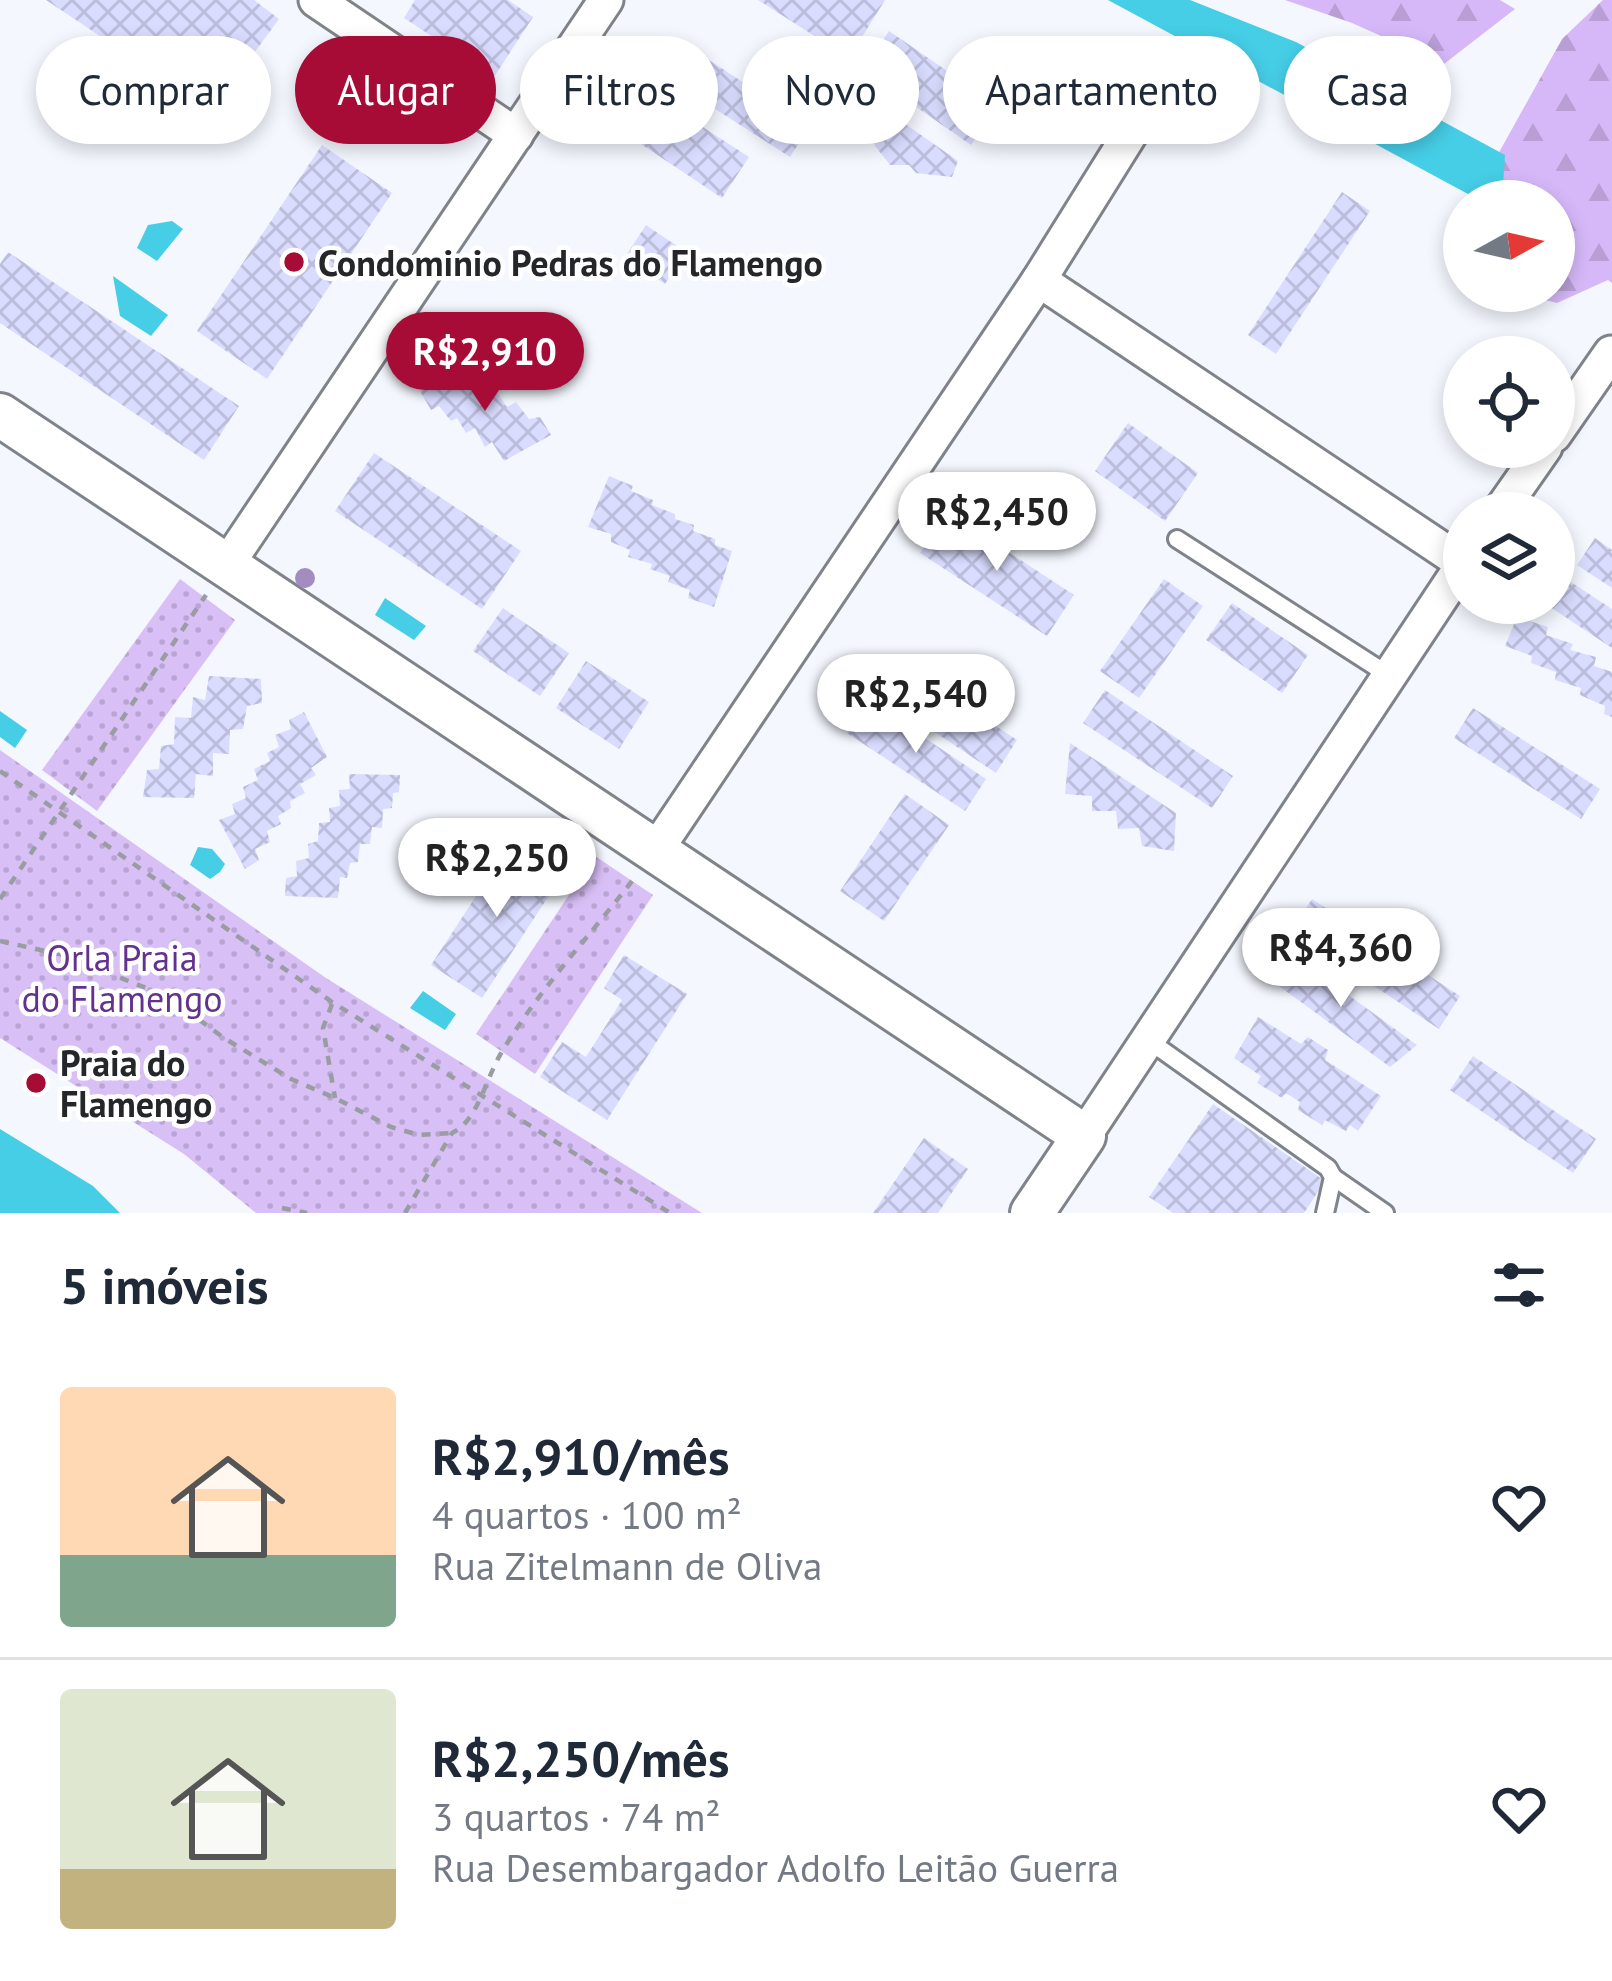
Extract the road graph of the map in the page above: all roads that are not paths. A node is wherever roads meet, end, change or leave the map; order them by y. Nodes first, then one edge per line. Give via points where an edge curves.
1 (316, 0) edge
2 (606, 0) edge
3 (516, 134) junction
4 (1124, 144) edge
5 (1040, 280) junction
6 (1611, 353) edge
7 (1575, 405) edge
8 (0, 415) edge
9 (1177, 539) dead end
10 (1443, 550) edge
11 (226, 566) junction
12 (1443, 596) edge
13 (1390, 676) junction
14 (654, 853) junction
15 (1148, 1040) junction
16 (1084, 1136) junction
17 (1333, 1177) junction
18 (1032, 1213) edge
19 (1325, 1213) edge
20 (1385, 1213) edge

1 - 3 street
2 - 3 street
3 - 11 street
4 - 5 street
5 - 10 street
5 - 14 street
6 - 7 street
8 - 11 street
9 - 13 lane
11 - 14 street
12 - 13 street
13 - 15 street
14 - 16 street
15 - 16 street
15 - 17 lane
16 - 18 street
17 - 19 lane
17 - 20 lane

